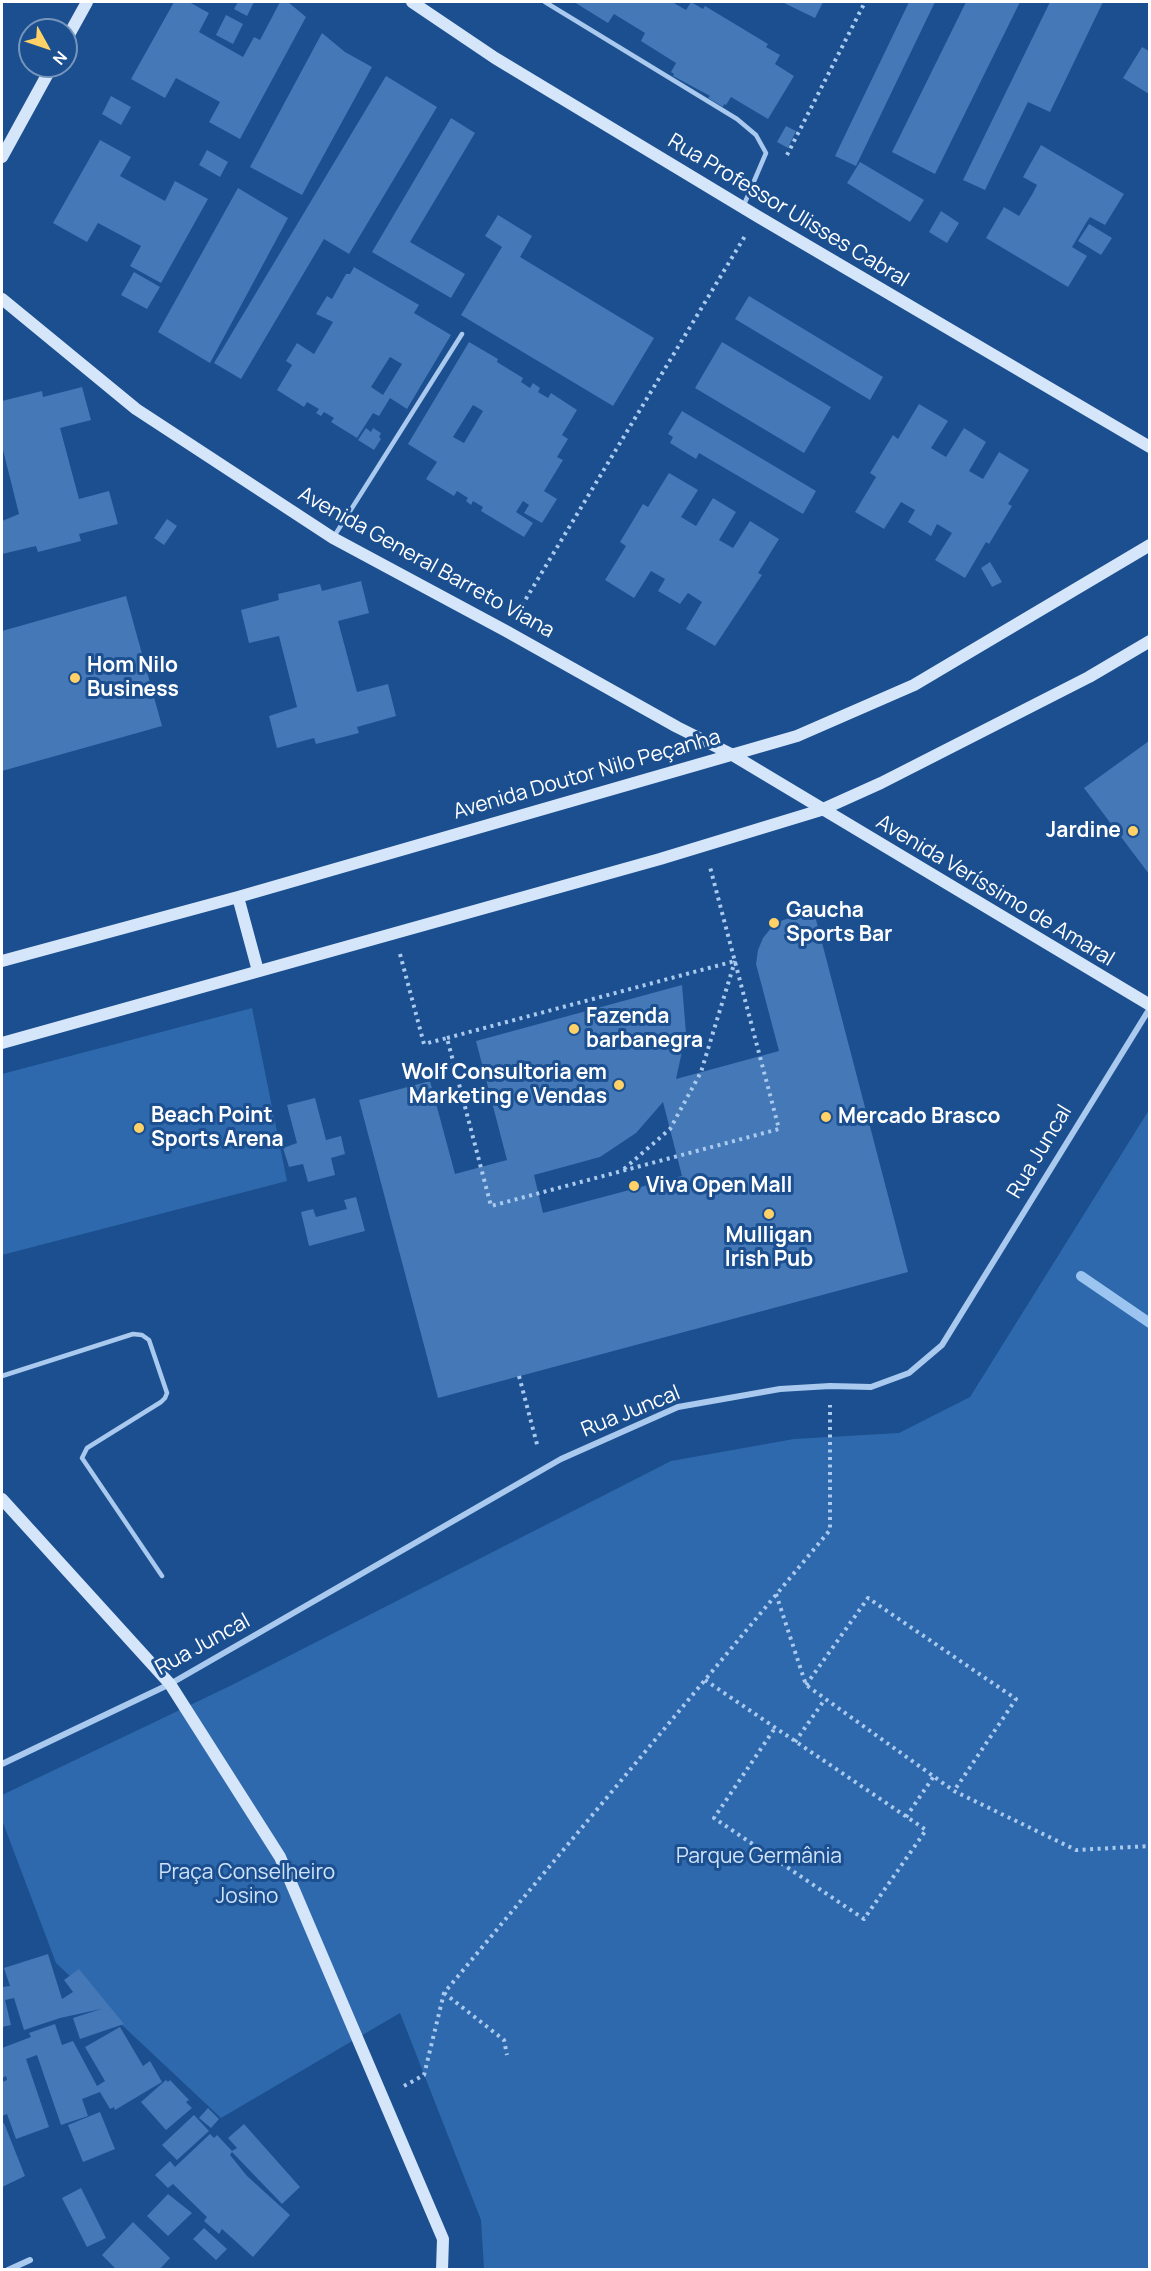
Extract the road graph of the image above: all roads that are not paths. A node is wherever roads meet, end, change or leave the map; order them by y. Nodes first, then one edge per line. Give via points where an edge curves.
1 (87, 2) edge
2 (412, 2) edge
3 (544, 2) edge
4 (78, 18) edge
5 (45, 78) edge
6 (2, 157) edge
7 (743, 208) junction
8 (2, 299) edge
9 (462, 334) dead end
10 (1149, 447) edge
11 (333, 537) junction
12 (1149, 545) edge
13 (1149, 641) edge
14 (731, 754) junction
15 (821, 810) junction
16 (238, 897) junction
17 (2, 961) edge
18 (258, 971) junction
19 (1149, 1007) edge
20 (2, 1043) edge
21 (2, 1376) edge
22 (2, 1499) edge
23 (162, 1576) dead end
24 (170, 1684) junction
25 (2, 1764) edge
26 (30, 2260) dead end
27 (8, 2270) edge
28 (442, 2270) edge

1 - 4 street
2 - 7 street, Rua Professor Ulisses Cabral via 495,58
3 - 7 lane via 737,119 756,135 766,153
5 - 6 street
7 - 10 street, Rua Professor Ulisses Cabral
8 - 11 street, Avenida General Barreto Viana via 136,409
9 - 11 lane
11 - 14 street, Avenida General Barreto Viana
12 - 14 street, Avenida Doutor Nilo Peçanha via 914,685 796,736
13 - 15 street via 1089,677
14 - 15 street, Avenida General Barreto Viana
14 - 16 street, Avenida Doutor Nilo Peçanha
15 - 18 street
15 - 19 street, Avenida Veríssimo de Amaral
16 - 17 street, Avenida Doutor Nilo Peçanha
16 - 18 street
18 - 20 street
19 - 24 street, Rua Juncal via 942,1345 909,1373 871,1387 780,1389 678,1407 561,1459
21 - 23 lane via 133,1334 149,1340 167,1393 165,1398 87,1448 82,1458
22 - 24 street
24 - 25 street, Rua Juncal
24 - 28 street via 280,1857 442,2239
26 - 27 street

